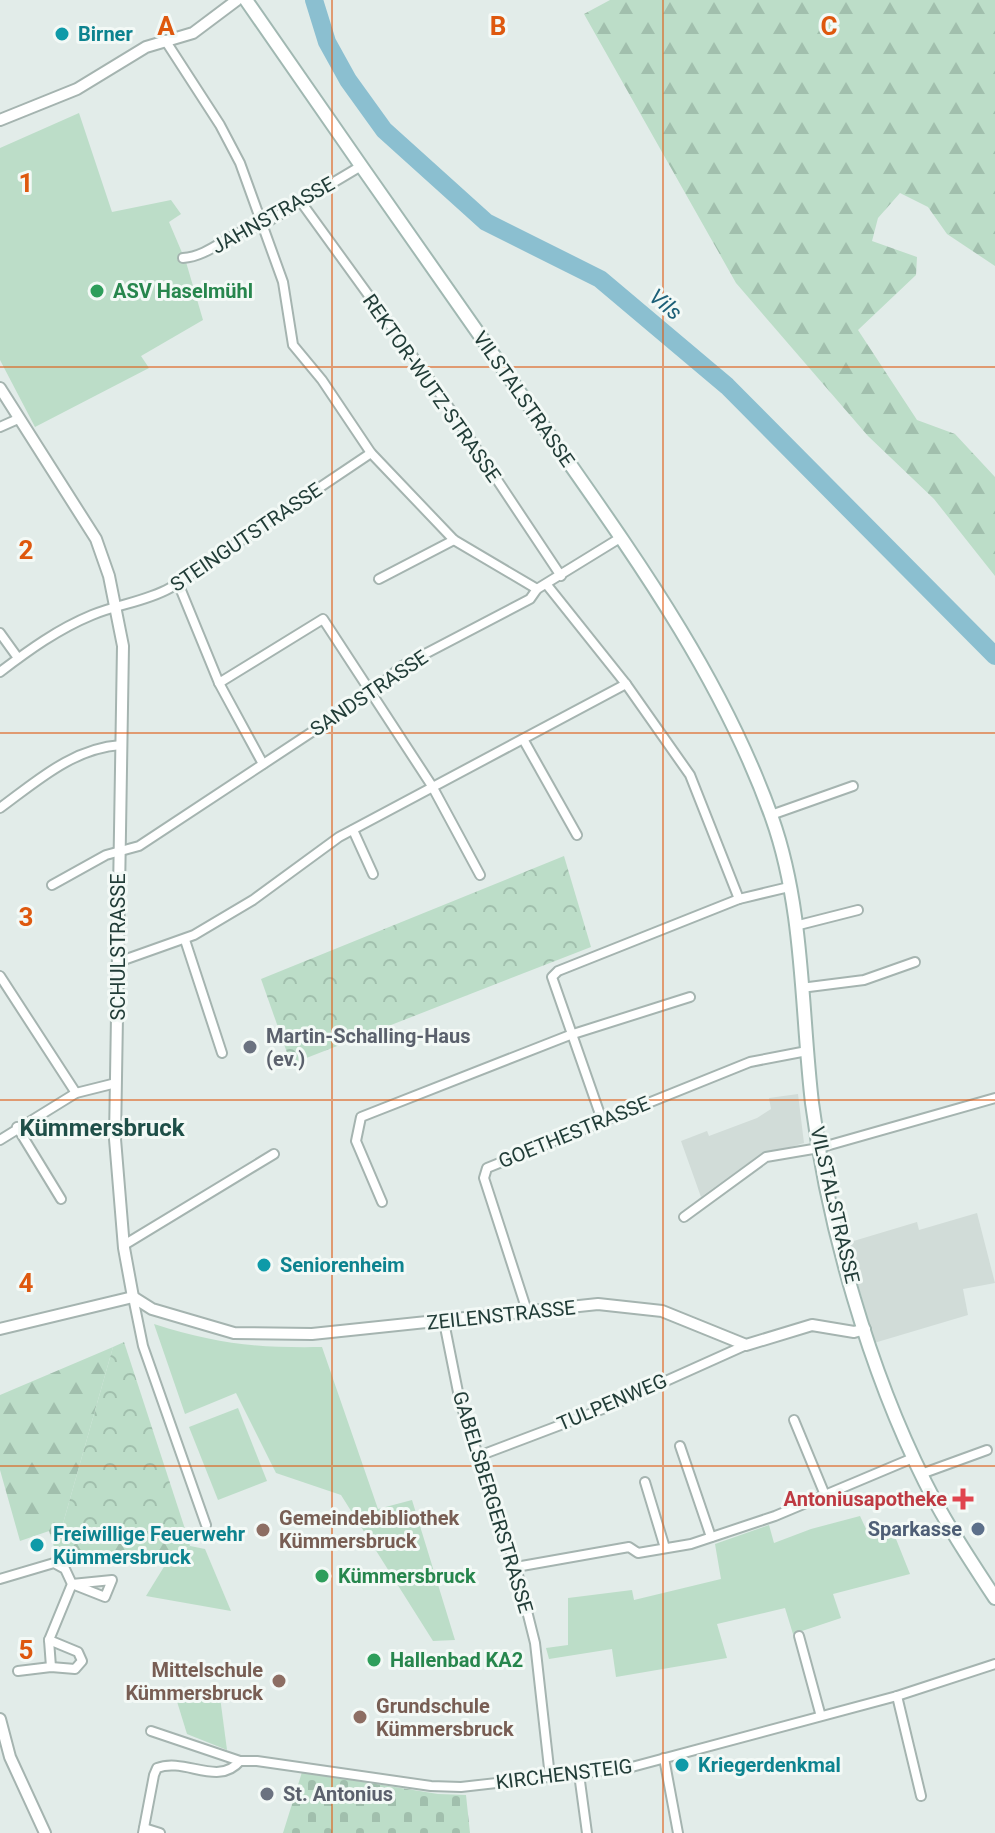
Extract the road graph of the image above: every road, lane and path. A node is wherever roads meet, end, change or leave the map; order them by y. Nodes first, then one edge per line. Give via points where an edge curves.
1 (237, 0) edge
2 (246, 0) edge
3 (165, 40) junction
4 (0, 120) edge
5 (361, 166) junction
6 (301, 202) junction
7 (262, 225) junction
8 (183, 258) dead end
9 (0, 388) edge
10 (18, 419) junction
11 (0, 427) edge
12 (371, 453) junction
13 (620, 538) junction
14 (454, 540) junction
15 (561, 576) junction
16 (379, 579) dead end
17 (178, 583) junction
18 (547, 585) junction
19 (537, 589) junction
20 (116, 609) junction
21 (0, 633) edge
22 (18, 658) junction
23 (0, 672) edge
24 (219, 683) junction
25 (626, 684) junction
26 (371, 693) junction
27 (523, 739) junction
28 (121, 745) junction
29 (263, 764) junction
30 (432, 786) junction
31 (853, 786) dead end
32 (0, 808) edge
33 (771, 815) junction
34 (353, 830) junction
35 (577, 835) dead end
36 (119, 852) junction
37 (373, 874) dead end
38 (480, 875) dead end
39 (52, 885) dead end
40 (789, 887) junction
41 (739, 899) junction
42 (858, 910) dead end
43 (795, 926) junction
44 (185, 940) junction
45 (118, 962) junction
46 (915, 962) dead end
47 (2, 982) edge
48 (801, 988) junction
49 (690, 997) dead end
50 (570, 1035) junction
51 (807, 1051) junction
52 (222, 1053) dead end
53 (116, 1083) junction
54 (76, 1093) junction
55 (995, 1098) edge
56 (602, 1120) junction
57 (17, 1127) junction
58 (0, 1140) edge
59 (819, 1148) junction
60 (274, 1154) dead end
61 (61, 1199) dead end
62 (382, 1202) dead end
63 (684, 1217) dead end
64 (124, 1245) junction
65 (133, 1297) junction
66 (528, 1314) junction
67 (444, 1322) junction
68 (0, 1329) edge
69 (865, 1329) junction
70 (746, 1345) junction
71 (794, 1420) dead end
72 (680, 1446) dead end
73 (987, 1450) dead end
74 (476, 1457) junction
75 (913, 1458) junction
76 (921, 1474) junction
77 (645, 1482) dead end
78 (825, 1495) junction
79 (206, 1525) dead end
80 (711, 1537) junction
81 (665, 1548) junction
82 (516, 1567) junction
83 (0, 1579) edge
84 (995, 1598) edge
85 (799, 1636) dead end
86 (49, 1640) junction
87 (995, 1664) edge
88 (51, 1667) junction
89 (18, 1671) dead end
90 (897, 1696) junction
91 (820, 1713) junction
92 (0, 1719) edge
93 (151, 1731) dead end
94 (664, 1758) junction
95 (240, 1761) junction
96 (579, 1774) junction
97 (550, 1777) junction
98 (921, 1796) dead end
99 (143, 1830) edge
100 (45, 1833) edge
101 (160, 1833) edge
102 (587, 1833) edge
103 (678, 1833) edge

1 - 3 street via 193,33
2 - 5 main road, VILSTALSTRASSE
3 - 4 street via 77,89
3 - 7 street via 240,163
5 - 6 street, JAHNSTRASSE
5 - 13 main road, VILSTALSTRASSE
6 - 7 street, JAHNSTRASSE
6 - 15 street, REKTOR-WUTZ-STRASSE via 438,391
7 - 8 street, JAHNSTRASSE via 248,227 196,257
7 - 12 street via 283,282 293,345
9 - 10 street, SCHULSTRASSE
10 - 11 street
10 - 20 street, SCHULSTRASSE via 96,539
12 - 14 street
12 - 17 street, STEINGUTSTRASSE
13 - 15 street, SANDSTRASSE
13 - 33 main road, VILSTALSTRASSE via 710,677 735,723
14 - 16 street
14 - 19 street
15 - 18 street, SANDSTRASSE
17 - 20 street, STEINGUTSTRASSE
17 - 24 street
18 - 19 street, SANDSTRASSE
18 - 25 street
19 - 26 street, SANDSTRASSE via 530,599 402,666
20 - 22 street, STEINGUTSTRASSE via 58,631
20 - 28 street, SCHULSTRASSE via 123,646
21 - 22 street
22 - 23 street, STEINGUTSTRASSE
24 - 26 street via 323,619
24 - 29 street
25 - 27 street
25 - 41 street via 690,775
26 - 29 street, SANDSTRASSE
26 - 30 street
27 - 30 street
27 - 35 street
28 - 32 street via 75,756
28 - 36 street, SCHULSTRASSE
29 - 36 street, SANDSTRASSE via 139,846
30 - 34 street
30 - 38 street
31 - 33 street
33 - 40 main road, VILSTALSTRASSE
34 - 37 street
34 - 44 street
36 - 39 street, SANDSTRASSE
36 - 45 street, SCHULSTRASSE
40 - 41 street
40 - 43 main road, VILSTALSTRASSE
41 - 50 street via 552,977
42 - 43 street
43 - 48 main road, VILSTALSTRASSE
44 - 45 street
44 - 52 street
45 - 53 street, SCHULSTRASSE
46 - 48 street via 864,980
47 - 54 street
48 - 51 main road, VILSTALSTRASSE
49 - 50 street
50 - 56 street
50 - 62 street via 361,1117 356,1141
51 - 56 street, GOETHESTRASSE via 750,1062
51 - 59 main road, VILSTALSTRASSE
53 - 54 street
53 - 64 street, SCHULSTRASSE
54 - 57 street
55 - 59 street
56 - 66 street, GOETHESTRASSE via 484,1173
57 - 58 street
57 - 61 street
59 - 63 street via 766,1157
59 - 69 main road, VILSTALSTRASSE
60 - 64 street
64 - 65 street, SCHULSTRASSE
65 - 67 street, ZEILENSTRASSE via 152,1309 234,1333 312,1334
65 - 68 street
65 - 79 street, SCHULSTRASSE via 143,1346
66 - 67 street, ZEILENSTRASSE
66 - 70 street, ZEILENSTRASSE via 598,1304 662,1311
67 - 74 street, GABELSBERGERSTRASSE
69 - 70 street via 851,1332 812,1325
69 - 75 main road, VILSTALSTRASSE
70 - 74 street, TULPENWEG via 608,1407
71 - 78 street
72 - 80 street
73 - 76 street
74 - 82 street, GABELSBERGERSTRASSE
75 - 76 main road, VILSTALSTRASSE
75 - 78 street
76 - 84 main road, VILSTALSTRASSE
77 - 81 street
78 - 80 street
80 - 81 street
81 - 82 street via 638,1553 629,1547
82 - 97 street, GABELSBERGERSTRASSE via 535,1643
83 - 86 street via 54,1563 65,1569 72,1584
85 - 91 street
86 - 88 street
86 - 88 street via 78,1652 82,1661 75,1669
87 - 90 street, KIRCHENSTEIG
88 - 89 street
90 - 91 street, KIRCHENSTEIG
90 - 98 street
91 - 94 street, KIRCHENSTEIG
92 - 100 street via 10,1757
93 - 95 street, KIRCHENSTEIG
94 - 96 street, KIRCHENSTEIG
94 - 103 street
95 - 97 street, KIRCHENSTEIG via 431,1786
95 - 99 street via 222,1774 169,1764 157,1768
96 - 97 street, KIRCHENSTEIG
96 - 102 street
99 - 101 street

